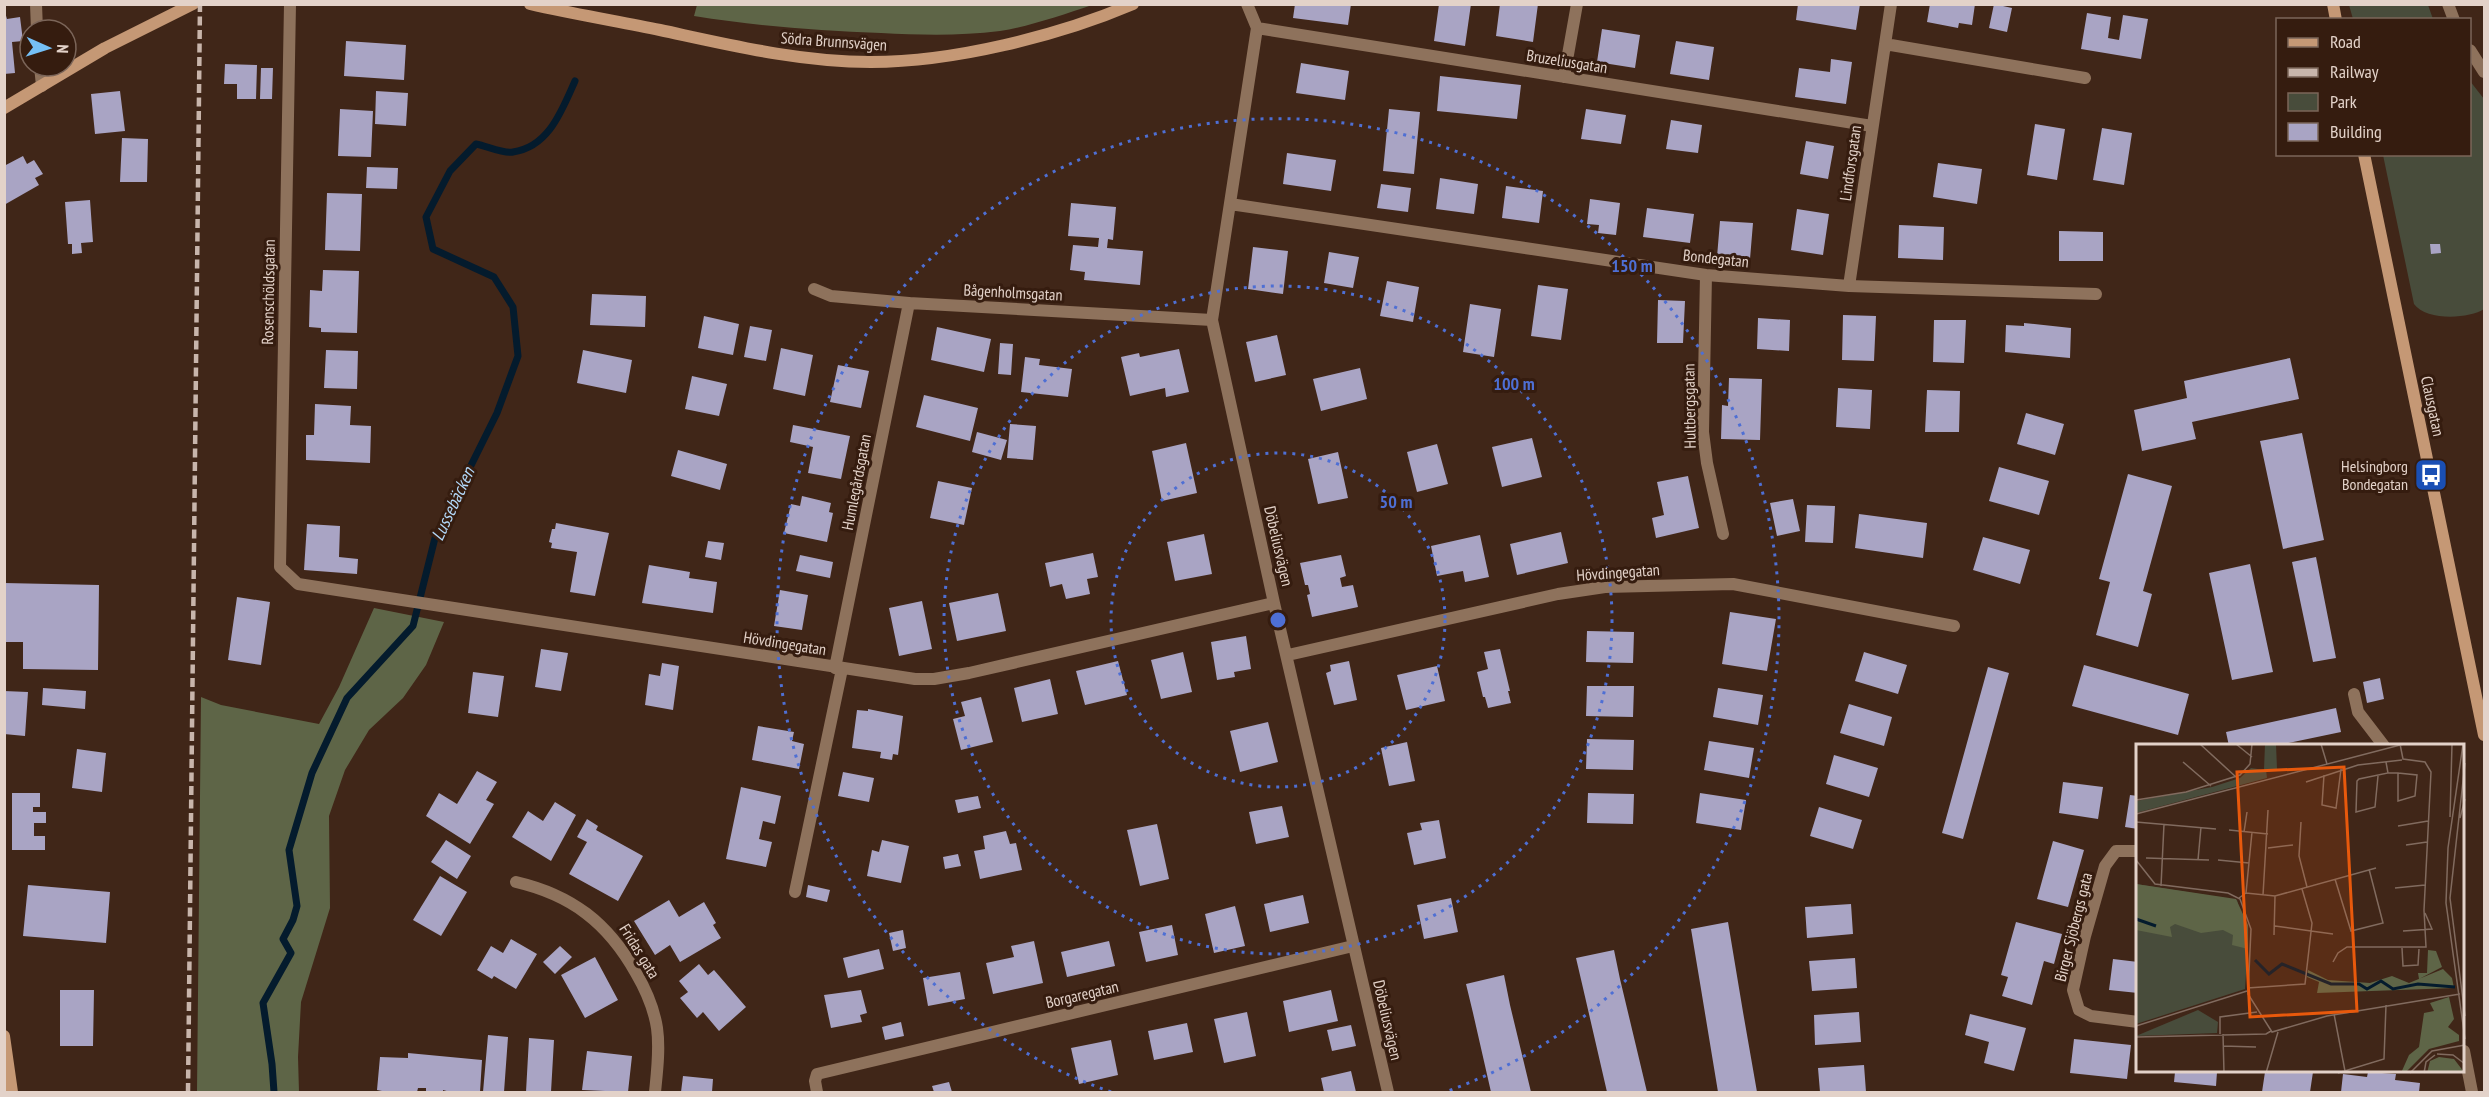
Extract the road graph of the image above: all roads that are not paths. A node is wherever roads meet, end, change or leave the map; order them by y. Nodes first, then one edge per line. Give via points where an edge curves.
1 (194, 4) edge
2 (290, 4) edge
3 (530, 4) edge
4 (1133, 4) edge
5 (1247, 4) edge
6 (1577, 4) edge
7 (1891, 4) edge
8 (174, 9) edge
9 (1257, 28) junction
10 (1885, 44) junction
11 (2471, 53) edge
12 (2484, 72) edge
13 (1564, 77) junction
14 (41, 78) edge
15 (2085, 78) dead end
16 (42, 86) junction
17 (4, 108) edge
18 (1872, 126) junction
19 (2364, 156) edge
20 (1230, 204) junction
21 (1706, 275) junction
22 (1849, 286) junction
23 (814, 289) dead end
24 (2096, 294) dead end
25 (909, 303) junction
26 (1212, 320) junction
27 (1723, 534) dead end
28 (289, 576) joint
29 (1274, 603) junction
30 (1954, 626) dead end
31 (1288, 656) junction
32 (838, 669) junction
33 (2355, 694) dead end
34 (2484, 735) edge
35 (2382, 744) edge
36 (2136, 851) edge
37 (516, 882) dead end
38 (795, 892) dead end
39 (1353, 946) junction
40 (2136, 1022) edge
41 (4, 1036) edge
42 (2465, 1063) edge
43 (12, 1092) edge
44 (655, 1092) edge
45 (817, 1092) edge
46 (1388, 1092) edge
47 (2472, 1092) edge

1 - 8 street
2 - 28 street, Rosenschöldsgatan via 280,567
3 - 4 street, Södra Brunnsvägen via 766,52 869,62 918,60 1006,44
5 - 9 street
6 - 13 street
7 - 10 street, Lindforsgatan
8 - 16 street
9 - 13 street, Bruzeliusgatan
9 - 20 street, Döbeliusvägen
10 - 15 street
10 - 18 street, Lindforsgatan
11 - 12 street
13 - 18 street, Bruzeliusgatan
14 - 16 street
16 - 17 street
18 - 22 street, Lindforsgatan
19 - 34 street, Clausgatan
20 - 21 street, Bondegatan
20 - 26 street, Döbeliusvägen
21 - 22 street, Bondegatan
21 - 27 street, Hultbergsgatan via 1703,432
22 - 24 street, Bondegatan
23 - 25 street, Bågenholmsgatan via 831,296
25 - 26 street, Bågenholmsgatan
25 - 32 street, Humlegårdsgatan
26 - 29 street, Döbeliusvägen
28 - 32 street, Hövdingegatan via 298,584
29 - 31 street, Döbeliusvägen
29 - 32 street, Hövdingegatan via 934,679
30 - 31 street, Hövdingegatan via 1733,584 1605,587 1558,594
31 - 39 street, Döbeliusvägen
32 - 38 street, Humlegårdsgatan
33 - 35 street via 2358,712
36 - 40 street, Birger Sjöbergs gata via 2116,851 2105,866 2073,990 2079,1010 2091,1016
37 - 44 street, Fridas gata via 536,887 590,914 630,962 652,1007 657,1029
39 - 45 street, Borgaregatan via 818,1074
39 - 46 street, Döbeliusvägen
41 - 43 street
42 - 47 street

